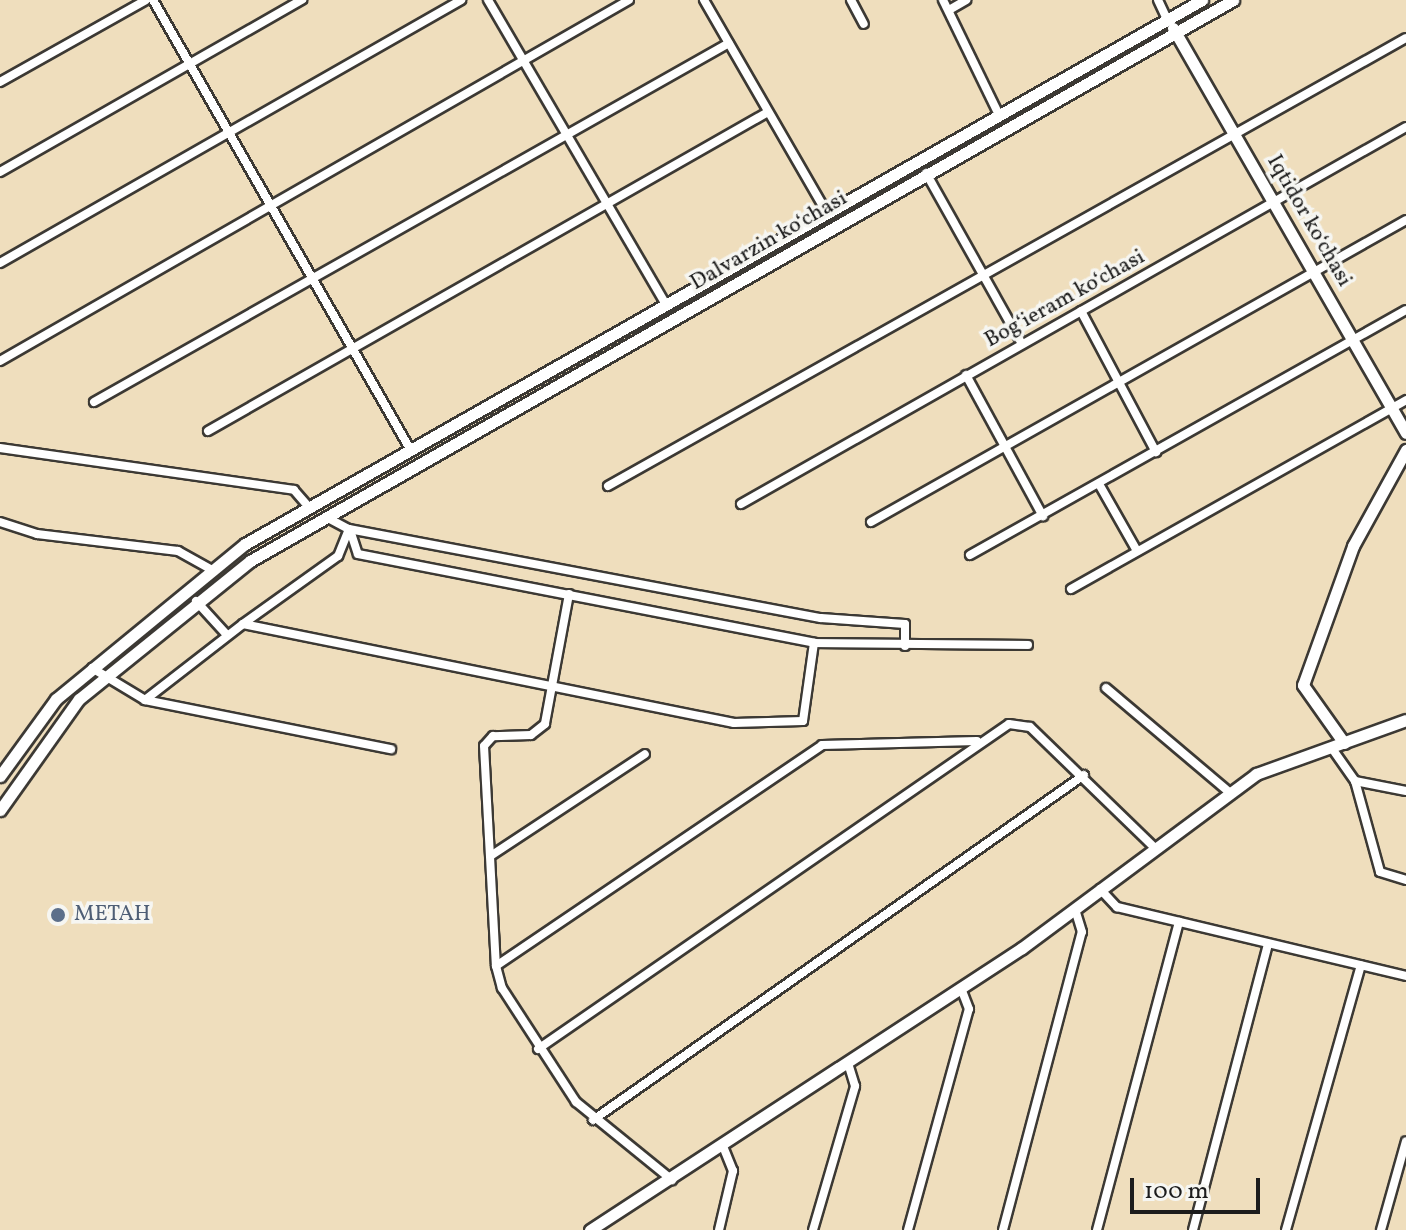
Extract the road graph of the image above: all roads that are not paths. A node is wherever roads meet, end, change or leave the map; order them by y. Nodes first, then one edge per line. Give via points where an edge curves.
1 (146, 0) edge
2 (153, 0) edge
3 (302, 0) edge
4 (461, 0) edge
5 (488, 0) edge
6 (629, 0) edge
7 (704, 0) edge
8 (851, 0) edge
9 (943, 0) edge
10 (966, 0) edge
11 (1158, 0) edge
12 (1202, 0) edge
13 (1233, 0) edge
14 (949, 10) junction
15 (1167, 19) junction
16 (864, 24) dead end
17 (1175, 32) junction
18 (1406, 38) edge
19 (729, 43) junction
20 (523, 61) junction
21 (190, 65) junction
22 (0, 82) edge
23 (768, 112) junction
24 (999, 115) junction
25 (1406, 127) edge
26 (229, 133) junction
27 (1235, 133) junction
28 (567, 135) junction
29 (0, 172) edge
30 (926, 173) junction
31 (1275, 202) junction
32 (606, 205) junction
33 (271, 206) junction
34 (828, 215) junction
35 (1406, 220) edge
36 (804, 227) junction
37 (812, 240) junction
38 (0, 263) edge
39 (1316, 271) junction
40 (983, 275) junction
41 (313, 279) junction
42 (666, 305) junction
43 (1406, 310) edge
44 (1081, 311) junction
45 (1353, 340) junction
46 (1022, 344) junction
47 (353, 349) junction
48 (0, 361) edge
49 (966, 375) junction
50 (1118, 380) junction
51 (1406, 400) edge
52 (94, 402) dead end
53 (1391, 408) junction
54 (208, 431) dead end
55 (1406, 433) edge
56 (1004, 446) junction
57 (0, 448) edge
58 (410, 449) junction
59 (1406, 450) edge
60 (1156, 452) junction
61 (1099, 484) junction
62 (608, 486) dead end
63 (741, 504) dead end
64 (308, 506) junction
65 (1043, 516) junction
66 (326, 517) junction
67 (0, 522) edge
68 (871, 522) dead end
69 (349, 529) junction
70 (239, 548) junction
71 (1137, 551) junction
72 (970, 555) dead end
73 (250, 561) junction
74 (211, 569) junction
75 (1071, 589) dead end
76 (569, 594) junction
77 (196, 600) junction
78 (243, 624) junction
79 (227, 635) junction
80 (814, 643) junction
81 (1028, 645) dead end
82 (905, 646) junction
83 (92, 668) junction
84 (106, 677) junction
85 (552, 686) junction
86 (1106, 688) dead end
87 (56, 699) junction
88 (145, 700) junction
89 (70, 710) junction
90 (1406, 720) edge
91 (977, 741) junction
92 (1344, 743) junction
93 (1331, 747) junction
94 (391, 749) dead end
95 (645, 754) dead end
96 (1084, 775) junction
97 (0, 776) edge
98 (1355, 781) junction
99 (1228, 791) junction
100 (1406, 791) edge
101 (0, 810) edge
102 (1154, 847) junction
103 (492, 855) junction
104 (1406, 880) edge
105 (1100, 889) junction
106 (1075, 909) junction
107 (1179, 922) junction
108 (1268, 944) junction
109 (1361, 965) junction
110 (496, 966) junction
111 (1406, 976) edge
112 (961, 988) junction
113 (538, 1049) junction
114 (849, 1066) junction
115 (593, 1120) junction
116 (1406, 1141) edge
117 (724, 1149) junction
118 (672, 1181) junction
119 (590, 1230) edge
120 (719, 1230) edge
121 (813, 1230) edge
122 (908, 1230) edge
123 (1003, 1230) edge
124 (1097, 1230) edge
125 (1193, 1230) edge
126 (1286, 1230) edge
127 (1381, 1230) edge

1 - 22 street
2 - 21 street
3 - 21 street
4 - 26 street
5 - 20 street
6 - 20 street
7 - 19 street
8 - 16 street
9 - 14 street
10 - 14 street
11 - 15 street
12 - 15 main road, Dalvarzin koʻchasi
13 - 17 main road, Dalvarzin koʻchasi
14 - 24 street
15 - 17 main road, Iqtidor koʻchasi
15 - 24 main road, Dalvarzin koʻchasi
17 - 27 main road, Iqtidor koʻchasi
17 - 30 main road, Dalvarzin koʻchasi
18 - 27 street
19 - 23 street
19 - 28 street
20 - 28 street
20 - 33 street
21 - 26 street
21 - 29 street
23 - 32 street
23 - 34 street
24 - 34 main road, Dalvarzin koʻchasi
25 - 31 street, Bogʻieram koʻchasi
26 - 33 street
26 - 38 street
27 - 31 main road, Iqtidor koʻchasi
27 - 40 street
28 - 32 street
28 - 41 street
30 - 37 main road, Dalvarzin koʻchasi
30 - 40 street
31 - 39 main road, Iqtidor koʻchasi
31 - 44 street, Bogʻieram koʻchasi
32 - 42 street
32 - 47 street
33 - 41 street
33 - 48 street
34 - 36 main road, Dalvarzin koʻchasi
35 - 39 street
36 - 37 main road
36 - 42 main road, Dalvarzin koʻchasi
37 - 66 main road, Dalvarzin koʻchasi
39 - 45 main road, Iqtidor koʻchasi
39 - 50 street
40 - 46 street
40 - 62 street
41 - 47 street
41 - 52 street
42 - 58 main road, Dalvarzin koʻchasi
43 - 45 street
44 - 46 street, Bogʻieram koʻchasi
44 - 50 street
45 - 53 main road, Iqtidor koʻchasi
45 - 60 street
46 - 49 street, Bogʻieram koʻchasi
47 - 54 street
47 - 58 street
49 - 56 street
49 - 63 street, Bogʻieram koʻchasi
50 - 56 street
50 - 60 street
51 - 53 street
53 - 55 main road, Iqtidor koʻchasi
53 - 71 street
56 - 65 street
56 - 68 street
57 - 64 street via 294,490
58 - 64 main road, Dalvarzin koʻchasi
59 - 92 main road via 1353,546 1303,685
60 - 61 street
61 - 65 street
61 - 71 street
64 - 70 main road, Dalvarzin koʻchasi
65 - 72 street
66 - 69 street
66 - 73 main road, Dalvarzin koʻchasi
67 - 74 street via 37,534 178,551
69 - 76 street via 358,554
69 - 78 street via 338,556
69 - 82 street via 821,618 905,624
70 - 73 main road
70 - 74 main road, Dalvarzin koʻchasi
71 - 75 street
73 - 77 main road, Dalvarzin koʻchasi
74 - 83 main road, Dalvarzin koʻchasi
76 - 80 street
76 - 85 street
77 - 79 street
77 - 84 main road, Dalvarzin koʻchasi
78 - 79 street
78 - 85 street
79 - 88 street
80 - 82 street
80 - 85 street via 799,724 734,723
81 - 82 street
83 - 84 street
83 - 87 main road, Dalvarzin koʻchasi
84 - 88 street
84 - 89 main road, Dalvarzin koʻchasi
85 - 103 street via 539,731 493,736 484,746
86 - 99 street
87 - 89 main road
87 - 97 main road, Dalvarzin koʻchasi
88 - 94 street
89 - 101 main road, Dalvarzin koʻchasi
90 - 92 main road
91 - 96 street via 1018,723
91 - 110 street via 822,745
91 - 113 street
92 - 93 main road
93 - 98 street
93 - 99 main road
95 - 103 street
96 - 102 street
96 - 115 street
98 - 100 street
98 - 104 street via 1380,872
99 - 102 main road
102 - 105 main road
103 - 110 street
105 - 106 main road
105 - 107 street via 1117,907
106 - 112 main road
106 - 123 street via 1082,932
107 - 108 street
107 - 124 street
108 - 109 street
108 - 125 street
109 - 111 street
109 - 126 street
110 - 113 street
112 - 114 main road
112 - 122 street via 969,1009
113 - 115 street
114 - 117 main road
114 - 121 street via 855,1086
115 - 118 street via 650,1156
116 - 127 street
117 - 118 main road
117 - 120 street via 733,1171
118 - 119 main road

